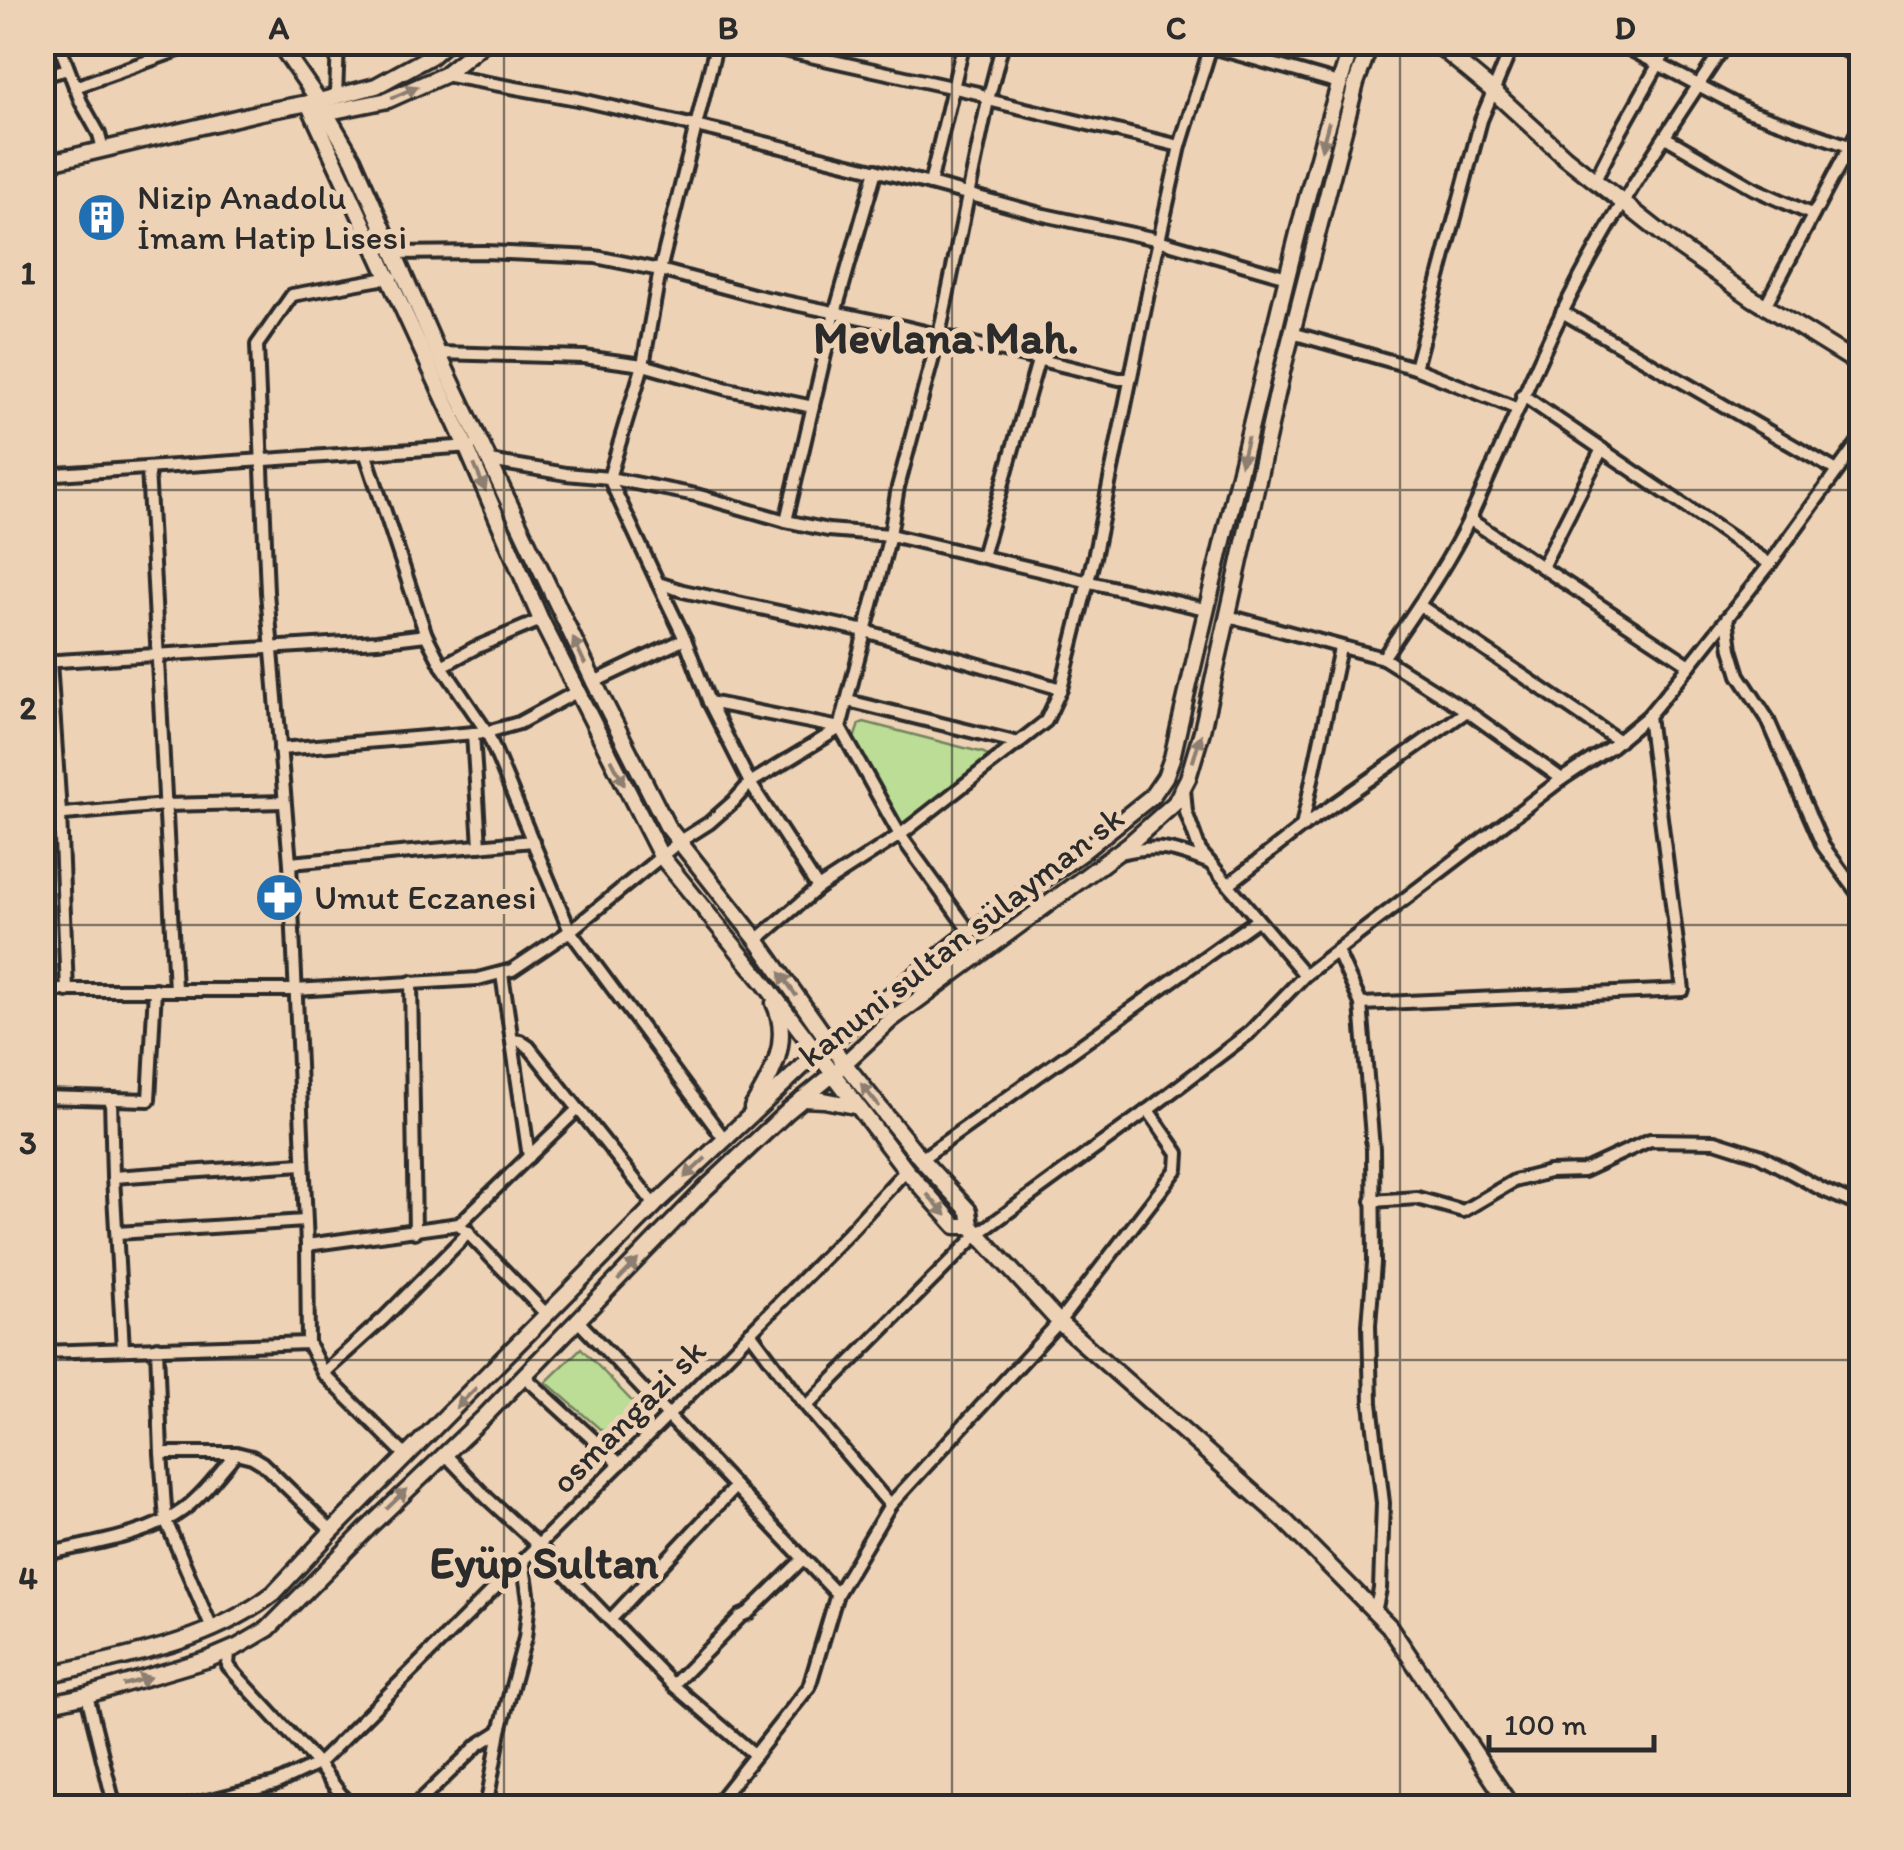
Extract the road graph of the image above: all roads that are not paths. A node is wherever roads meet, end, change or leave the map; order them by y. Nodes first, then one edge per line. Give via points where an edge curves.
1 (58, 42) edge
2 (202, 42) edge
3 (278, 42) edge
4 (338, 42) edge
5 (484, 42) edge
6 (717, 42) edge
7 (747, 42) edge
8 (964, 42) edge
9 (1003, 42) edge
10 (1195, 42) edge
11 (1354, 42) edge
12 (1371, 42) edge
13 (1434, 42) edge
14 (1514, 42) edge
15 (1616, 42) edge
16 (1671, 42) edge
17 (1727, 42) edge
18 (1830, 42) edge
19 (441, 45) edge
20 (1211, 46) junction
21 (1862, 58) edge
22 (1657, 64) junction
23 (68, 69) junction
24 (444, 75) junction
25 (42, 76) edge
26 (1339, 83) junction
27 (1699, 85) junction
28 (75, 87) junction
29 (953, 88) junction
30 (1493, 91) junction
31 (336, 96) junction
32 (988, 100) junction
33 (317, 108) junction
34 (1862, 123) edge
35 (696, 126) junction
36 (1664, 137) junction
37 (1180, 146) junction
38 (1849, 146) junction
39 (103, 149) junction
40 (42, 164) edge
41 (876, 170) junction
42 (1595, 180) junction
43 (930, 184) junction
44 (969, 196) junction
45 (1622, 202) junction
46 (1813, 216) junction
47 (1159, 241) junction
48 (392, 253) junction
49 (660, 270) junction
50 (396, 276) junction
51 (1287, 276) junction
52 (1765, 306) junction
53 (42, 308) edge
54 (836, 312) junction
55 (1562, 312) junction
56 (1292, 333) junction
57 (939, 336) junction
58 (43, 337) edge
59 (438, 354) junction
60 (1038, 361) junction
61 (643, 365) junction
62 (1862, 366) edge
63 (1414, 368) junction
64 (1130, 379) junction
65 (1522, 394) junction
66 (813, 407) junction
67 (1518, 408) junction
68 (1862, 437) edge
69 (474, 446) junction
70 (1602, 449) junction
71 (366, 455) junction
72 (264, 461) junction
73 (490, 461) junction
74 (148, 468) junction
75 (1837, 471) junction
76 (47, 475) edge
77 (609, 478) junction
78 (1469, 519) junction
79 (786, 521) junction
80 (890, 535) junction
81 (982, 556) junction
82 (1770, 564) junction
83 (1542, 568) junction
84 (1088, 582) junction
85 (658, 583) junction
86 (1418, 605) junction
87 (1205, 610) junction
88 (1228, 616) junction
89 (1727, 618) junction
90 (541, 620) junction
91 (865, 631) junction
92 (426, 634) junction
93 (686, 639) junction
94 (272, 646) junction
95 (1340, 648) junction
96 (159, 654) junction
97 (1382, 658) junction
98 (46, 662) edge
99 (442, 666) junction
100 (1690, 666) junction
101 (594, 682) junction
102 (1060, 689) junction
103 (578, 692) junction
104 (848, 700) junction
105 (709, 702) junction
106 (1466, 711) junction
107 (1648, 716) junction
108 (840, 728) junction
109 (487, 732) junction
110 (473, 734) junction
111 (1618, 741) junction
112 (1019, 743) junction
113 (280, 748) junction
114 (1562, 778) junction
115 (750, 783) junction
116 (1184, 788) junction
117 (284, 802) junction
118 (165, 805) junction
119 (60, 814) junction
120 (42, 816) edge
121 (1302, 827) junction
122 (900, 835) junction
123 (533, 841) junction
124 (679, 842) junction
125 (480, 846) junction
126 (1115, 854) junction
127 (661, 856) junction
128 (290, 864) junction
129 (1211, 864) junction
130 (1229, 884) junction
131 (818, 888) junction
132 (1862, 899) edge
133 (1258, 920) junction
134 (570, 931) junction
135 (970, 932) junction
136 (757, 940) junction
137 (1338, 951) junction
138 (502, 974) junction
139 (1305, 974) junction
140 (411, 982) junction
141 (766, 984) junction
142 (175, 989) junction
143 (42, 990) edge
144 (155, 990) junction
145 (295, 990) junction
146 (67, 991) junction
147 (1360, 1004) junction
148 (512, 1040) junction
149 (830, 1043) junction
150 (818, 1054) junction
151 (844, 1063) junction
152 (832, 1075) junction
153 (42, 1097) edge
154 (111, 1099) junction
155 (802, 1100) junction
156 (856, 1106) junction
157 (577, 1110) junction
158 (1148, 1110) junction
159 (745, 1121) junction
160 (725, 1140) junction
161 (529, 1158) junction
162 (921, 1159) junction
163 (302, 1164) junction
164 (906, 1170) junction
165 (113, 1176) junction
166 (1372, 1200) junction
167 (655, 1205) junction
168 (1862, 1207) edge
169 (305, 1221) junction
170 (464, 1228) junction
171 (975, 1230) junction
172 (118, 1232) junction
173 (415, 1232) junction
174 (307, 1246) junction
175 (547, 1315) junction
176 (578, 1320) junction
177 (1059, 1322) junction
178 (750, 1332) junction
179 (308, 1343) junction
180 (157, 1348) junction
181 (123, 1349) junction
182 (42, 1352) edge
183 (323, 1373) junction
184 (524, 1376) junction
185 (807, 1406) junction
186 (668, 1416) junction
187 (236, 1453) junction
188 (160, 1454) junction
189 (445, 1454) junction
190 (407, 1457) junction
191 (620, 1464) junction
192 (735, 1486) junction
193 (890, 1505) junction
194 (166, 1521) junction
195 (332, 1531) junction
196 (538, 1545) junction
197 (42, 1555) edge
198 (803, 1558) junction
199 (523, 1560) junction
200 (837, 1594) junction
201 (1376, 1612) junction
202 (610, 1620) junction
203 (212, 1629) junction
204 (228, 1650) junction
205 (42, 1676) edge
206 (673, 1685) junction
207 (87, 1695) junction
208 (42, 1705) edge
209 (500, 1731) junction
210 (754, 1755) junction
211 (318, 1764) junction
212 (218, 1803) edge
213 (114, 1808) edge
214 (179, 1808) edge
215 (351, 1808) edge
216 (414, 1808) edge
217 (486, 1808) edge
218 (713, 1808) edge
219 (1512, 1808) edge

1 - 23 street
2 - 28 street
3 - 33 street
4 - 31 street
5 - 24 street
6 - 35 street
7 - 29 street
8 - 29 street
9 - 32 street
10 - 20 street
11 - 26 street
12 - 56 street, kanuni sultan sülayman sk
13 - 30 street
14 - 30 street
15 - 22 street
16 - 22 street
17 - 27 street
18 - 21 street
19 - 31 street via 376,86
20 - 26 street
20 - 37 street
22 - 27 street
22 - 42 street
23 - 25 street
23 - 28 street
33 -> 24 street via 388,100
24 - 35 street
26 -> 51 street
27 - 36 street
27 - 38 street
28 - 39 street
29 - 32 street
29 - 43 street
30 - 42 street
30 - 63 street
31 - 33 street
32 - 37 street
32 - 44 street
33 - 39 street via 260,112
33 - 48 street via 352,159
33 - 50 street
34 - 38 street
35 - 41 street
35 - 49 street
36 - 45 street
36 - 46 street
37 - 47 street
38 - 46 street
39 - 40 street
41 - 43 street
41 - 54 street
42 - 45 street
43 - 44 street
44 - 47 street
44 - 57 street
45 - 52 street
45 - 55 street
46 - 52 street
47 - 51 street
47 - 64 street
48 - 49 street via 596,256
48 - 50 street
49 - 54 street
49 - 61 street
50 - 59 street
50 - 69 street
50 - 72 street via 292,295 258,344
51 -> 87 street
52 - 62 street
53 - 58 street
54 - 57 street
54 - 66 street
55 - 65 street
55 - 75 street
56 - 63 street
56 - 88 street, kanuni sultan sülayman sk
57 - 60 street
57 - 80 street
58 - 76 street
59 - 61 street
59 - 69 street
60 - 64 street
60 - 81 street
61 - 66 street
61 - 77 street
63 - 67 street
64 - 84 street
65 - 67 street
65 - 70 street
66 - 79 street
67 - 78 street
68 - 75 street
69 - 71 street
69 - 73 street
69 -> 90 street
70 - 82 street
70 - 83 street
71 - 72 street
71 - 92 street
72 - 74 street
72 - 94 street
73 - 77 street
101 -> 73 street
74 - 76 street
74 - 96 street
75 - 82 street
77 - 79 street
77 - 85 street
78 - 83 street
78 - 86 street
79 - 80 street
80 - 81 street
80 - 91 street
81 - 84 street
82 - 89 street
83 - 100 street
84 - 87 street
84 - 102 street
85 - 91 street
85 - 93 street
86 - 97 street
86 - 111 street
87 - 135 street via 1172,758 1152,796
88 - 95 street
116 -> 88 street, kanuni sultan sülayman sk
89 - 100 street
89 - 132 street via 1739,675 1767,718 1823,846
90 - 99 street
90 - 103 street
91 - 102 street
91 - 104 street
92 - 94 street
92 - 99 street
93 - 101 street
93 - 105 street
94 - 96 street
94 - 113 street
95 - 97 street
95 - 121 street
96 - 98 street
96 - 118 street
97 - 106 street
98 - 119 street
99 - 109 street
100 - 107 street
101 - 124 street
102 - 112 street via 1046,721
103 - 109 street
103 -> 127 street
104 - 108 street
104 - 112 street
105 - 108 street
105 - 115 street
106 - 114 street
106 - 121 street
107 - 111 street
107 - 147 street via 1684,990
108 - 115 street
108 - 122 street
109 - 110 street
109 - 123 street
110 - 113 street
110 - 125 street
111 - 114 street
112 - 122 street
113 - 117 street
114 - 137 street
115 - 124 street
115 - 131 street
116 - 126 street, kanuni sultan sülayman sk
116 - 129 street via 1193,836
117 - 118 street
117 - 128 street
118 - 119 street
118 - 142 street
119 - 120 street
119 - 146 street
121 - 130 street
122 - 131 street
122 - 135 street
123 - 125 street
123 - 134 street
124 - 127 street
124 - 136 street
125 - 128 street
126 - 129 street via 1152,847
126 - 151 street, kanuni sultan sülayman sk via 892,1019
127 - 134 street
127 - 141 street
128 - 145 street
129 - 130 street
130 - 133 street
131 - 136 street
133 - 139 street
133 - 162 street
134 - 138 street
134 - 160 street
135 - 149 street
149 -> 136 street
137 - 139 street
137 - 147 street
138 - 140 street
138 - 148 street
139 - 158 street via 1249,1033
140 - 145 street
140 - 173 street
141 - 150 street
141 - 159 street via 780,1016 780,1048
142 - 144 street
142 - 145 street
143 - 146 street
144 - 146 street
144 - 154 street via 149,1100
145 - 163 street
147 - 166 street
148 - 157 street via 529,1047
148 - 161 street
149 - 150 street
149 - 151 street
150 - 152 street
150 - 159 street
151 - 152 street, kanuni sultan sülayman sk
162 -> 151 street
152 - 155 street, kanuni sultan sülayman sk
152 - 156 street
153 - 154 street
154 - 165 street
155 - 156 street
176 -> 155 street, kanuni sultan sülayman sk
156 - 164 street
157 - 161 street
157 - 167 street
158 - 171 street
158 - 177 street via 1178,1153 1177,1169
159 - 160 street
160 -> 167 street
161 - 170 street
162 - 171 street via 969,1211
163 - 165 street
163 - 169 street
164 -> 171 street via 956,1226
164 - 178 street, osmangazi sk
165 - 172 street
166 - 168 street via 1418,1198 1462,1211 1514,1181 1584,1171 1650,1140 1714,1141 1759,1155
166 - 201 street via 1371,1403 1383,1503
167 - 175 street
169 - 172 street
169 - 174 street
170 - 173 street
170 - 175 street
170 - 183 street via 384,1318
171 - 177 street
171 - 185 street
172 - 181 street
173 - 174 street
174 - 179 street
175 -> 190 street
176 - 184 street, kanuni sultan sülayman sk
176 - 186 street
177 - 193 street
177 - 201 street via 1284,1520
178 - 185 street
178 - 186 street, osmangazi sk
179 - 180 street
179 - 183 street
180 - 181 street
180 - 188 street
181 - 182 street
183 - 190 street
184 - 189 street, kanuni sultan sülayman sk
184 - 191 street
185 - 193 street
186 - 191 street, osmangazi sk
186 - 192 street
187 - 188 street
187 - 194 street
187 - 195 street via 262,1463
188 - 194 street
189 - 196 street
204 -> 189 street, kanuni sultan sülayman sk via 268,1629
190 - 195 street
191 - 196 street, osmangazi sk
192 - 198 street
192 - 202 street
193 - 200 street
194 - 197 street
194 - 203 street
195 - 203 street via 274,1593
196 - 199 street, osmangazi sk
196 - 202 street
198 - 200 street
198 - 206 street
199 - 209 street via 525,1638
199 - 211 street, osmangazi sk
200 - 210 street via 808,1687
201 - 219 street
202 - 206 street
203 - 205 street
207 -> 204 street, kanuni sultan sülayman sk
204 - 211 street via 228,1666
206 - 210 street
207 - 208 street, kanuni sultan sülayman sk
207 - 213 street
209 - 216 street
209 - 217 street
210 - 218 street
211 - 212 street, osmangazi sk
211 - 215 street
212 - 214 street, osmangazi sk

